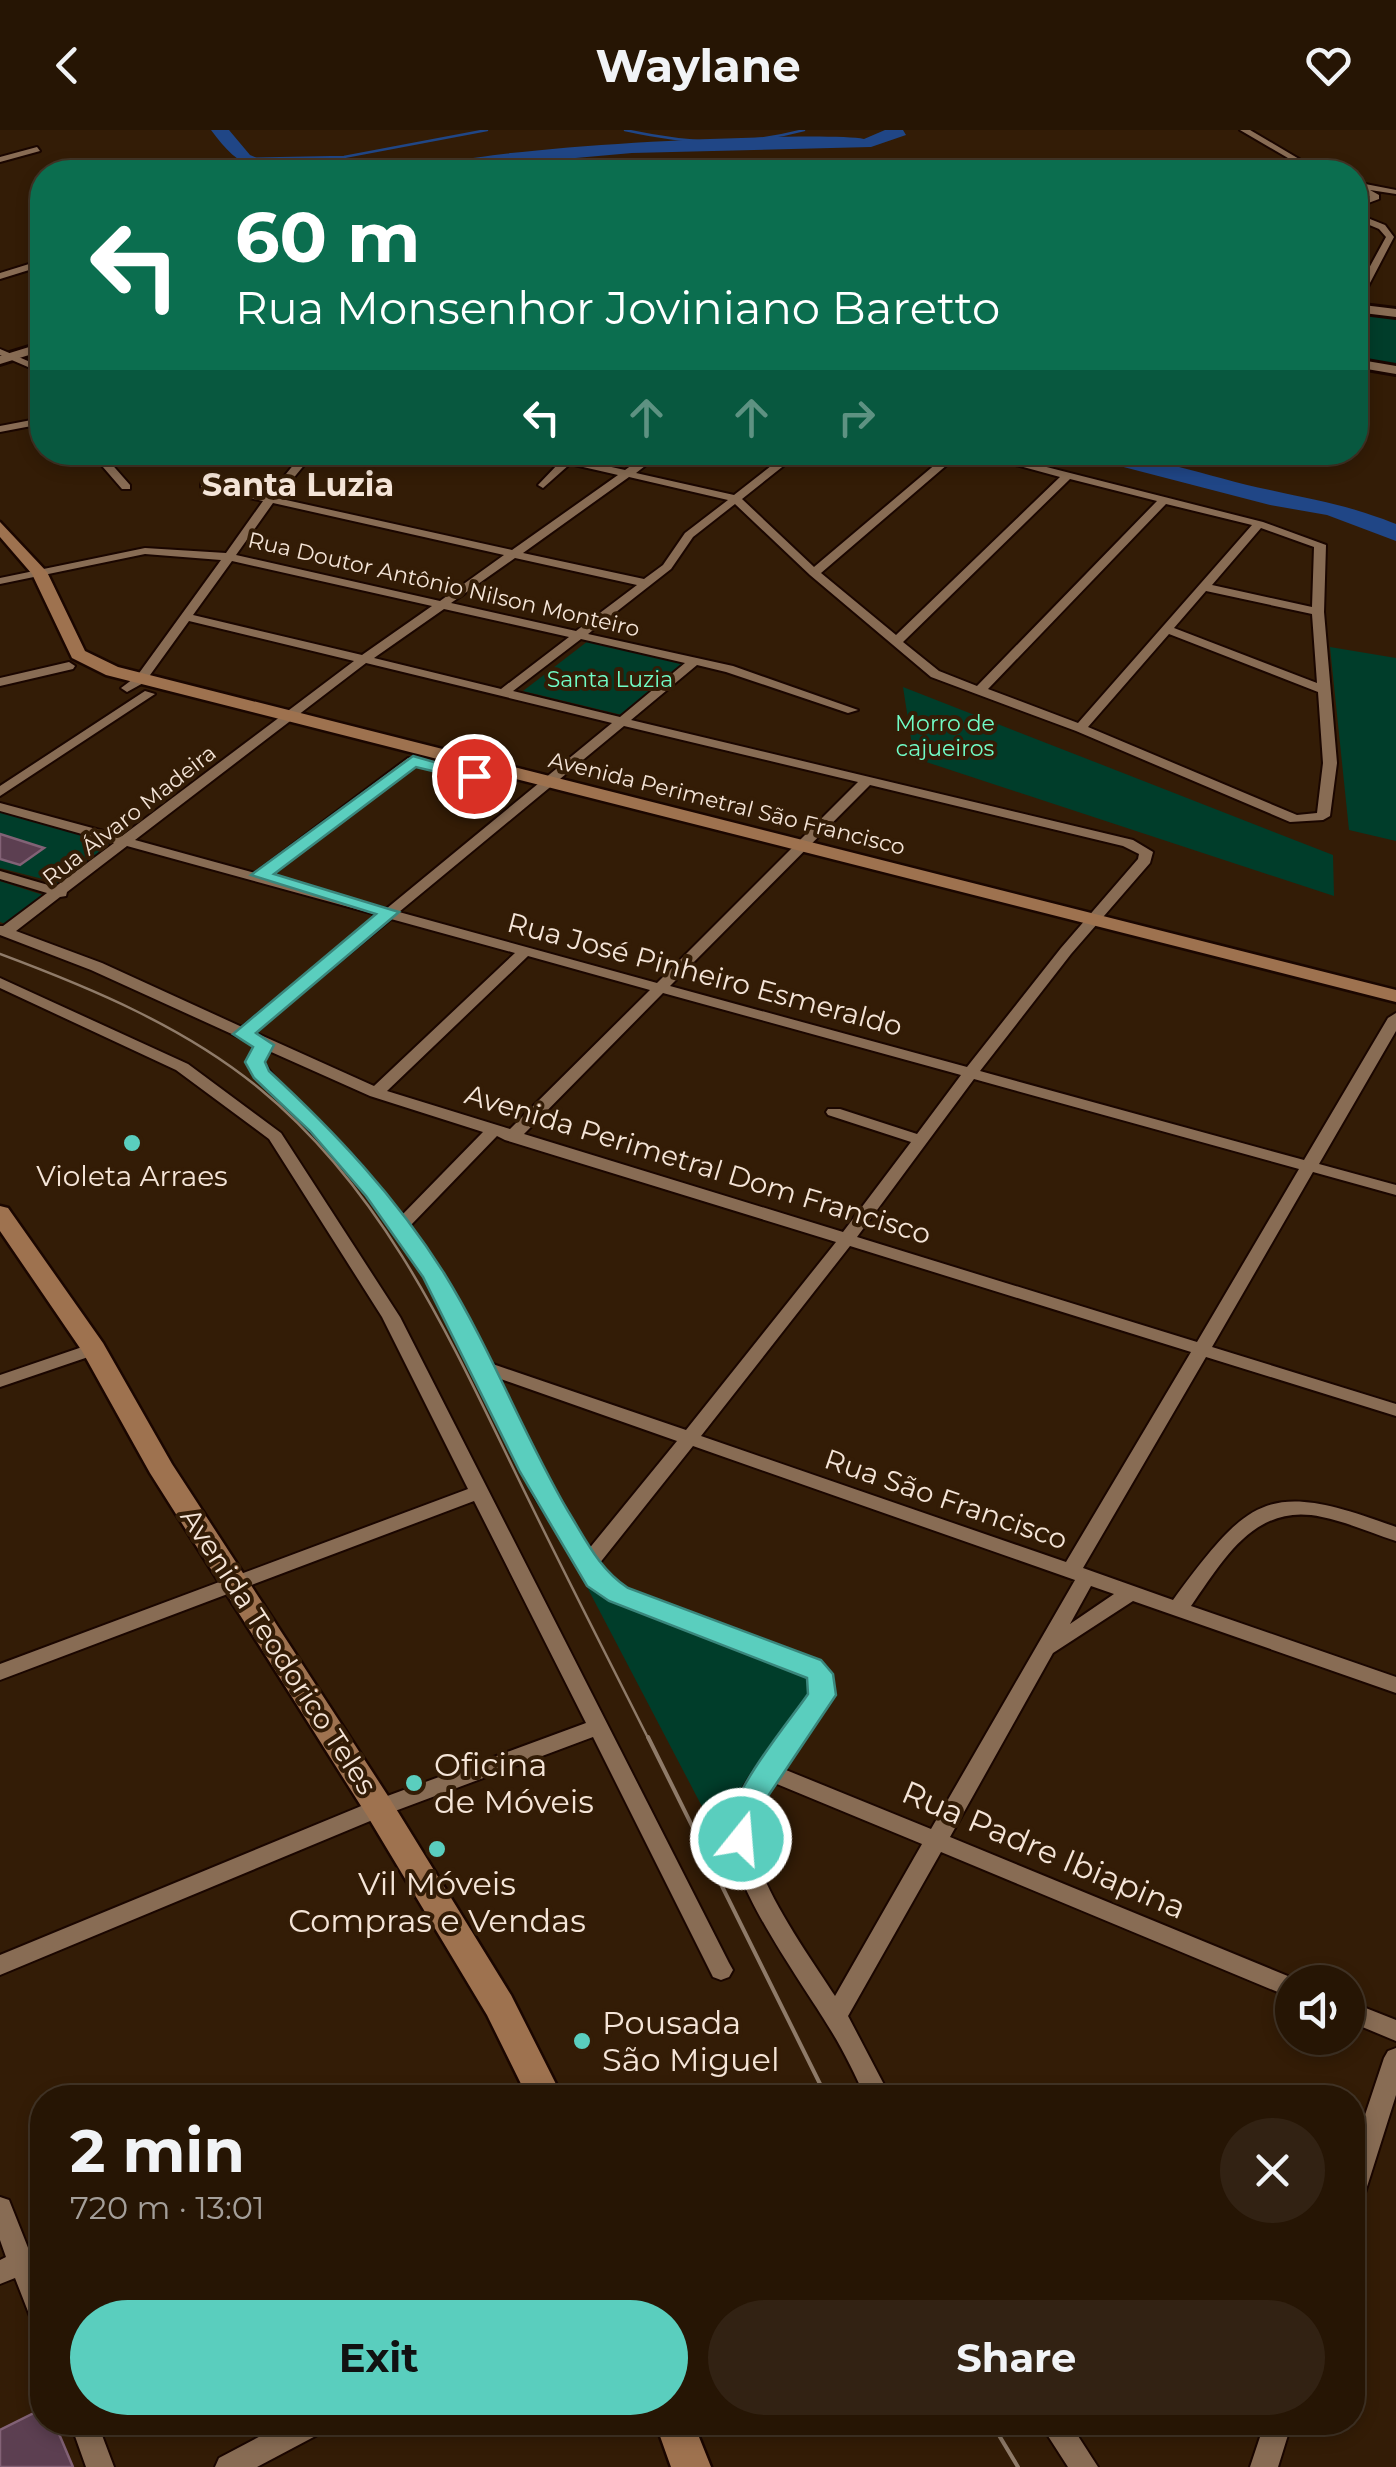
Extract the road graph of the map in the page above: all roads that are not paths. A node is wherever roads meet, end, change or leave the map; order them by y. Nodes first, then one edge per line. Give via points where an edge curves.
1 (1231, 130) edge
2 (1244, 130) edge
3 (37, 149) dead end
4 (0, 160) edge
5 (1275, 160) edge
6 (1296, 160) edge
7 (1368, 187) edge
8 (1396, 194) edge
9 (1368, 202) edge
10 (1368, 222) edge
11 (30, 267) edge
12 (0, 276) edge
13 (1368, 279) edge
14 (1368, 307) edge
15 (1396, 312) edge
16 (6, 359) edge
17 (1368, 365) edge
18 (30, 366) edge
19 (1396, 370) edge
20 (30, 424) edge
21 (0, 430) edge
22 (107, 465) edge
23 (299, 465) edge
24 (564, 465) edge
25 (604, 465) edge
26 (641, 465) edge
27 (779, 465) edge
28 (943, 465) edge
29 (1021, 465) edge
30 (632, 472) junction
31 (1066, 477) junction
32 (205, 485) dead end
33 (543, 485) dead end
34 (126, 486) dead end
35 (735, 498) junction
36 (269, 501) junction
37 (1163, 501) junction
38 (1259, 524) junction
39 (0, 528) edge
40 (0, 552) edge
41 (511, 556) junction
42 (229, 557) junction
43 (814, 573) junction
44 (31, 574) junction
45 (0, 581) edge
46 (644, 583) junction
47 (1204, 588) junction
48 (442, 605) junction
49 (1318, 612) junction
50 (184, 616) junction
51 (58, 628) junction
52 (1167, 629) junction
53 (578, 634) junction
54 (895, 643) junction
55 (363, 660) junction
56 (695, 662) junction
57 (69, 666) junction
58 (0, 682) edge
59 (139, 687) junction
60 (1322, 690) junction
61 (506, 692) junction
62 (978, 692) junction
63 (852, 710) dead end
64 (626, 721) junction
65 (282, 722) junction
66 (1080, 728) junction
67 (413, 761) junction
68 (868, 780) junction
69 (540, 787) junction
70 (0, 792) edge
71 (0, 807) edge
72 (131, 840) junction
73 (797, 852) junction
74 (0, 875) edge
75 (260, 875) junction
76 (61, 893) junction
77 (389, 912) junction
78 (1085, 925) junction
79 (2, 931) edge
80 (525, 951) junction
81 (0, 982) edge
82 (659, 988) junction
83 (1396, 996) edge
84 (1396, 1008) edge
85 (1396, 1018) edge
86 (243, 1034) junction
87 (264, 1045) junction
88 (968, 1073) junction
89 (376, 1093) junction
90 (834, 1112) dead end
91 (493, 1132) junction
92 (511, 1137) junction
93 (920, 1140) junction
94 (1308, 1166) junction
95 (1396, 1190) edge
96 (0, 1213) edge
97 (401, 1226) junction
98 (847, 1238) junction
99 (94, 1349) junction
100 (1203, 1350) junction
101 (479, 1365) junction
102 (0, 1380) edge
103 (1396, 1410) edge
104 (690, 1438) junction
105 (479, 1492) junction
106 (1396, 1534) edge
107 (588, 1565) junction
108 (1079, 1574) junction
109 (235, 1584) junction
110 (1130, 1593) junction
111 (1178, 1608) junction
112 (1048, 1650) junction
113 (0, 1672) edge
114 (1396, 1685) edge
115 (598, 1727) junction
116 (770, 1772) junction
117 (379, 1808) junction
118 (936, 1840) junction
119 (0, 1965) edge
120 (721, 1970) dead end
121 (1275, 1981) edge
122 (836, 2016) junction
123 (1365, 2018) edge
124 (1396, 2032) edge
125 (1396, 2058) edge
126 (539, 2085) edge
127 (871, 2085) edge
128 (1365, 2153) edge
129 (0, 2208) edge
130 (11, 2267) edge
131 (30, 2296) edge
132 (88, 2435) edge
133 (290, 2435) edge
134 (667, 2435) edge
135 (679, 2435) edge
136 (1061, 2435) edge
137 (1275, 2435) edge
138 (100, 2467) edge
139 (229, 2467) edge
140 (670, 2467) edge
141 (690, 2467) edge
142 (1084, 2467) edge
143 (1264, 2467) edge

1 - 5 street
2 - 6 street
3 - 4 street
7 - 8 street
8 - 9 street
10 - 13 street via 1390,236
11 - 12 street
14 - 15 street
16 - 18 street
17 - 19 street
20 - 21 street
22 - 34 street
23 - 36 street
24 - 33 street
25 - 30 street
26 - 30 street, Rua Álvaro Madeira
27 - 35 street
28 - 43 street
29 - 31 street
30 - 35 street
30 - 41 street, Rua Álvaro Madeira
31 - 37 street
31 - 54 street
32 - 36 street
35 - 43 street
35 - 46 street
36 - 41 street
36 - 42 street
37 - 38 street
37 - 62 street
38 - 47 street
38 - 49 street via 1307,537 1322,550
39 - 44 main road, Avenida Perimetral São Francisco
40 - 44 main road, Avenida Perimetral São Francisco
41 - 46 street
41 - 48 street, Rua Álvaro Madeira
42 - 44 street, Rua Doutor Antônio Nilson Monteiro via 144,551
42 - 48 street, Rua Doutor Antônio Nilson Monteiro
42 - 50 street
43 - 54 street
44 - 45 street, Rua Doutor Antônio Nilson Monteiro
44 - 51 main road, Avenida Perimetral São Francisco
46 - 53 street
47 - 49 street
47 - 52 street
48 - 53 street, Rua Doutor Antônio Nilson Monteiro
48 - 55 street, Rua Álvaro Madeira
49 - 60 street
50 - 55 street
50 - 59 street
51 - 57 main road, Avenida Perimetral São Francisco
51 - 59 main road, Avenida Perimetral São Francisco via 78,654
52 - 60 street
52 - 66 street
53 - 56 street, Rua Doutor Antônio Nilson Monteiro
53 - 61 street
54 - 62 street via 934,674
55 - 61 street
55 - 65 street, Rua Álvaro Madeira
56 - 63 street, Rua Doutor Antônio Nilson Monteiro
56 - 64 street
57 - 58 street
57 - 59 main road, Avenida Perimetral São Francisco
59 - 65 main road, Avenida Perimetral São Francisco
59 - 70 street
60 - 66 street via 1330,763 1323,816 1295,819
61 - 64 street
62 - 66 street
64 - 68 street
64 - 69 street
65 - 67 main road, Avenida Perimetral São Francisco
65 - 69 main road, Avenida Perimetral São Francisco
65 - 72 street, Rua Álvaro Madeira
67 - 69 main road, Avenida Perimetral São Francisco
67 - 75 street
68 - 73 street
68 - 78 street via 1146,852
69 - 73 main road, Avenida Perimetral São Francisco
69 - 77 street
71 - 72 street, Rua José Pinheiro Esmeraldo
72 - 75 street, Rua José Pinheiro Esmeraldo
72 - 76 street, Rua Álvaro Madeira
73 - 78 main road, Avenida Perimetral São Francisco
73 - 82 street
74 - 76 street
75 - 77 street, Rua José Pinheiro Esmeraldo
76 - 79 street, Rua Álvaro Madeira
77 - 80 street, Rua José Pinheiro Esmeraldo
77 - 86 street
78 - 83 main road, Avenida Perimetral São Francisco
78 - 84 main road, Avenida Perimetral São Francisco
78 - 88 street
79 - 86 street, Avenida Perimetral Dom Francisco via 104,966
80 - 82 street, Rua José Pinheiro Esmeraldo
80 - 89 street
81 - 105 street via 182,1068 275,1136 391,1318
82 - 88 street, Rua José Pinheiro Esmeraldo
82 - 92 street
85 - 94 street
86 - 87 street, Avenida Perimetral Dom Francisco
87 - 89 street, Avenida Perimetral Dom Francisco
87 - 97 street via 255,1062 261,1074 317,1127
88 - 93 street
88 - 94 street, Rua José Pinheiro Esmeraldo
89 - 91 street, Avenida Perimetral Dom Francisco
90 - 93 street
91 - 92 street, Avenida Perimetral Dom Francisco
91 - 97 street
92 - 98 street, Avenida Perimetral Dom Francisco
93 - 98 street
94 - 95 street, Rua José Pinheiro Esmeraldo
94 - 100 street
96 - 99 main road, Avenida Teodorico Teles
97 - 101 street
98 - 100 street, Avenida Perimetral Dom Francisco
98 - 104 street
99 - 102 street
99 - 109 main road, Avenida Teodorico Teles
100 - 103 street, Avenida Perimetral Dom Francisco
100 - 108 street
101 - 104 street, Rua São Francisco
101 - 107 street
104 - 107 street
104 - 108 street, Rua São Francisco
105 - 109 street
105 - 115 street
106 - 111 street via 1320,1507 1280,1509 1244,1522
107 - 116 street via 618,1595 820,1674 822,1695
108 - 110 street, Rua São Francisco
108 - 112 street
109 - 113 street
109 - 117 main road, Avenida Teodorico Teles
110 - 111 street, Rua São Francisco
110 - 112 street
111 - 114 street, Rua São Francisco
112 - 118 street
115 - 117 street
115 - 120 street
116 - 118 street, Rua Padre Ibiapina
116 - 122 street via 740,1823 746,1860 803,1970
117 - 119 street
117 - 126 main road, Avenida Teodorico Teles
118 - 121 street, Rua Padre Ibiapina
118 - 122 street
122 - 127 street
123 - 124 street
125 - 128 street
129 - 130 street
130 - 131 street
132 - 138 street
133 - 139 street
134 - 140 main road
135 - 141 main road
136 - 142 street
137 - 143 street

